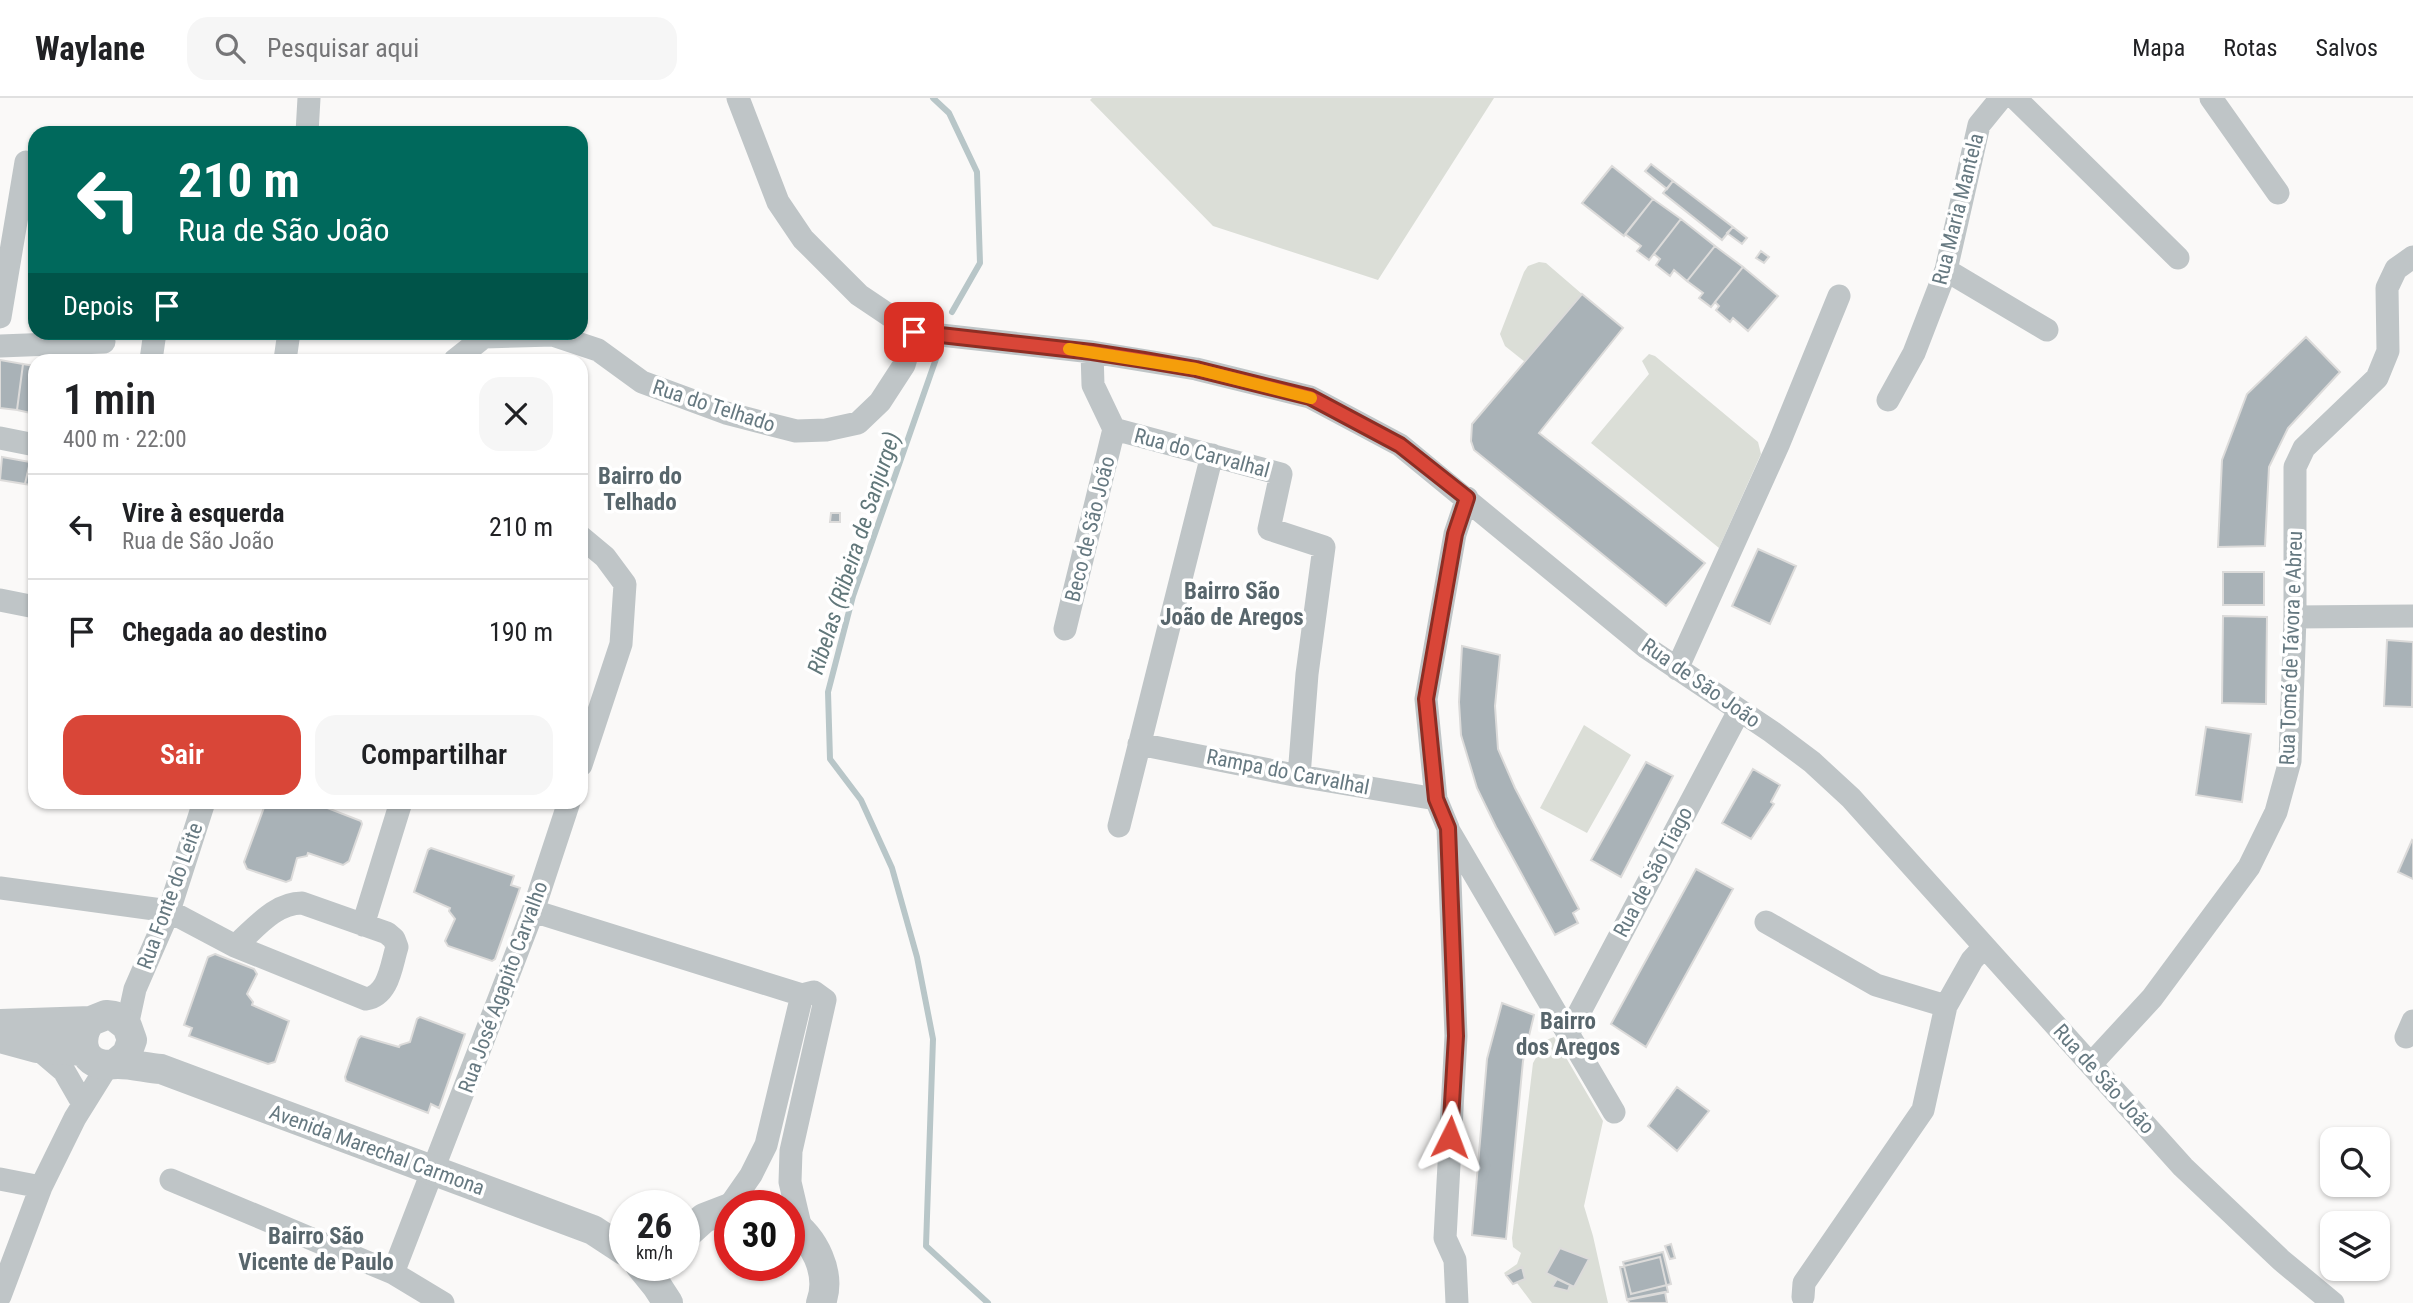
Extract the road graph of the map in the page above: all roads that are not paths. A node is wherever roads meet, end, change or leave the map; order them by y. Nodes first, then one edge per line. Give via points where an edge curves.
1 (309, 98) edge
2 (738, 98) edge
3 (2001, 98) edge
4 (2015, 98) edge
5 (2211, 98) edge
6 (307, 126) edge
7 (26, 162) dead end
8 (2278, 193) dead end
9 (2413, 257) edge
10 (2178, 258) dead end
11 (1946, 270) junction
12 (1839, 296) dead end
13 (0, 317) edge
14 (2047, 331) dead end
15 (914, 332) junction
16 (480, 340) edge
17 (568, 340) edge
18 (104, 342) dead end
19 (0, 346) edge
20 (1092, 352) junction
21 (463, 354) edge
22 (1888, 400) dead end
23 (1114, 429) junction
24 (0, 438) edge
25 (28, 444) edge
26 (1212, 455) junction
27 (1467, 498) junction
28 (588, 543) edge
29 (0, 600) edge
30 (28, 606) edge
31 (2413, 616) edge
32 (2295, 617) junction
33 (1065, 629) dead end
34 (1677, 669) junction
35 (1739, 711) junction
36 (588, 744) edge
37 (1139, 744) junction
38 (1299, 776) junction
39 (1436, 799) junction
40 (202, 809) edge
41 (399, 809) edge
42 (567, 809) edge
43 (1118, 826) dead end
44 (1448, 828) junction
45 (0, 888) edge
46 (169, 911) junction
47 (533, 911) junction
48 (1766, 922) dead end
49 (363, 925) junction
50 (235, 946) junction
51 (1984, 947) junction
52 (802, 995) junction
53 (1946, 1006) junction
54 (0, 1024) edge
55 (1569, 1034) junction
56 (0, 1038) edge
57 (107, 1042) junction
58 (37, 1048) junction
59 (2091, 1064) junction
60 (77, 1107) junction
61 (1614, 1112) dead end
62 (433, 1171) junction
63 (0, 1180) edge
64 (171, 1180) dead end
65 (41, 1187) junction
66 (791, 1190) edge
67 (706, 1219) edge
68 (593, 1230) junction
69 (609, 1230) edge
70 (805, 1236) edge
71 (609, 1240) edge
72 (393, 1273) junction
73 (653, 1281) edge
74 (669, 1281) edge
75 (0, 1296) edge
76 (1800, 1301) edge
77 (443, 1303) edge
78 (670, 1303) edge
79 (821, 1303) edge
80 (1457, 1303) edge
81 (2333, 1303) edge

1 - 6 street
2 - 15 street via 778,202 803,239 859,295
3 - 11 street, Rua Maria Mantela via 1979,125
4 - 10 street
5 - 8 street
7 - 13 street
9 - 32 street, Rua Tomé de Távora e Abreu via 2396,269 2387,288 2388,351 2377,378 2304,448 2295,467
11 - 14 street
11 - 22 street, Rua Maria Mantela via 1914,353
12 - 34 street via 1779,443
15 - 17 street, Rua do Telhado via 904,365 880,402 858,423 796,432 726,413 642,382 598,350
15 - 20 street, Rua de São João
16 - 21 street, Rua do Telhado
18 - 19 street
20 - 23 street, Rua do Carvalhal via 1093,385
20 - 27 street, Rua de São João via 1196,369 1310,397 1400,445
23 - 26 street, Rua do Carvalhal
23 - 33 street, Beco de São João
24 - 25 street
26 - 37 street
26 - 38 street, Rua do Carvalhal via 1282,474 1269,529 1324,547
27 - 34 street, Rua de São João
27 - 39 street via 1455,534 1426,699
28 - 36 street via 625,584 621,644
29 - 30 street
31 - 32 street
32 - 59 street, Rua Tomé de Távora e Abreu via 2290,761 2276,812 2249,867 2152,998
34 - 35 street, Rua de São João
35 - 51 street, Rua de São João via 1812,762 1851,798
35 - 55 street, Rua de São Tiago
37 - 38 street, Rampa do Carvalhal
37 - 43 street
38 - 39 street, Rampa do Carvalhal
39 - 44 street
40 - 46 street, Rua Fonte do Leite
41 - 49 street
42 - 47 street, Rua José Agapito Carvalho
44 - 55 street
44 - 80 street via 1456,1036 1444,1238 1455,1260
45 - 46 street
46 - 50 street
46 - 57 street, Rua Fonte do Leite via 150,960
47 - 52 street
47 - 62 street, Rua José Agapito Carvalho
48 - 53 street via 1876,985
49 - 50 street via 302,902 290,903
49 - 50 street via 387,933 397,947 383,991 366,999
51 - 53 street
51 - 59 street, Rua de São João
52 - 66 street via 814,992 825,1000 791,1151
52 - 67 street via 766,1145 751,1175
53 - 76 street via 1923,1110 1804,1283
54 - 57 street
55 - 61 street
56 - 58 street
57 - 58 street
57 - 60 street, Rua Fonte do Leite
57 - 62 street, Avenida Marechal Carmona via 161,1069
58 - 60 street via 64,1071
59 - 81 street, Rua de São João via 2183,1167
60 - 65 street
62 - 68 street, Avenida Marechal Carmona
62 - 72 street, Rua José Agapito Carvalho
63 - 65 street
64 - 72 street
65 - 75 street
68 - 69 street, Avenida Marechal Carmona
68 - 71 street, Avenida Marechal Carmona
70 - 79 street via 823,1273
72 - 77 street
73 - 78 street
74 - 78 street

